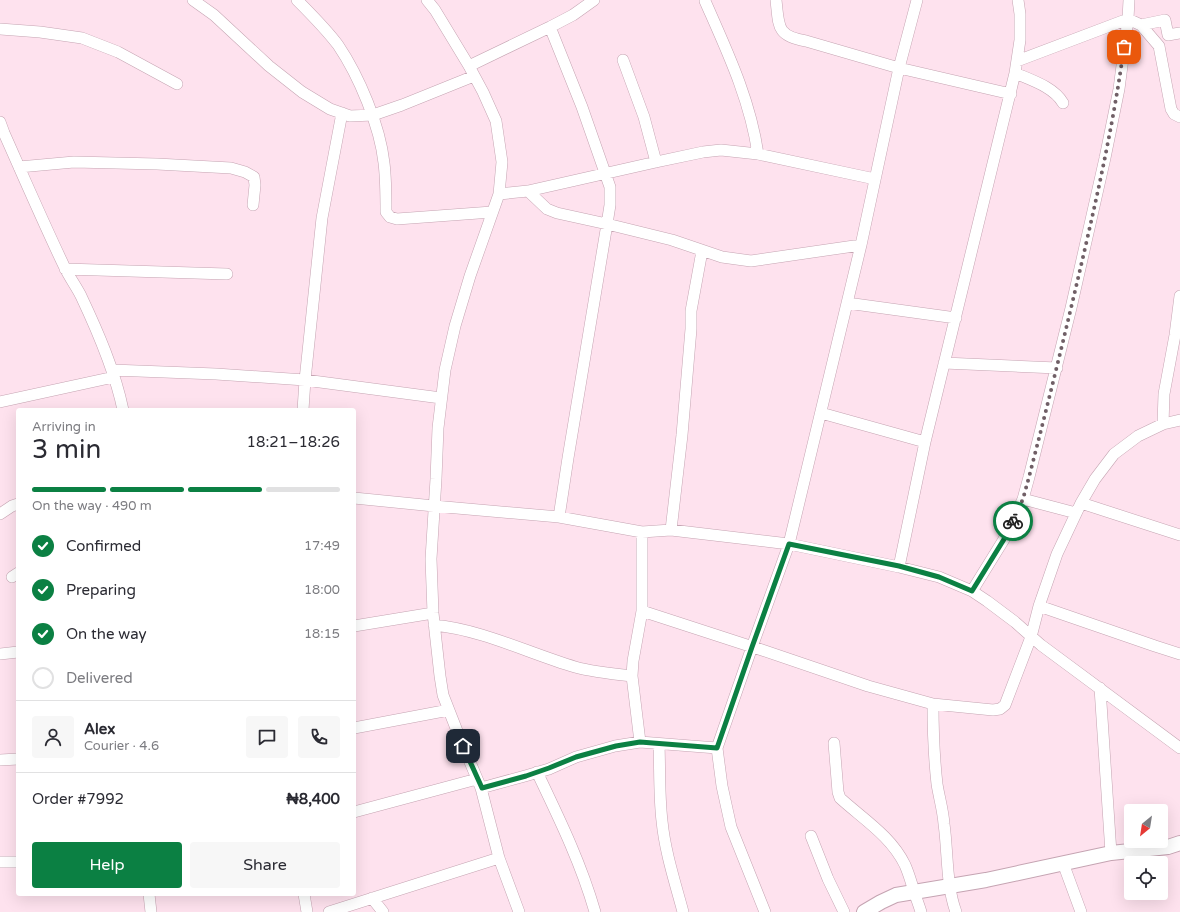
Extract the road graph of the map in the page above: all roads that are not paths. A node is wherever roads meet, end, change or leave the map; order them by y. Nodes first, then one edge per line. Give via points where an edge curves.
1 (194, 0) edge
2 (297, 0) edge
3 (427, 0) edge
4 (594, 0) edge
5 (776, 0) edge
6 (917, 0) edge
7 (1018, 0) edge
8 (1129, 0) edge
9 (705, 1) edge
10 (1128, 19) junction
11 (1141, 25) junction
12 (550, 27) junction
13 (0, 29) edge
14 (1180, 33) edge
15 (623, 60) dead end
16 (1017, 61) junction
17 (469, 66) junction
18 (899, 68) junction
19 (1015, 73) junction
20 (474, 76) junction
21 (177, 84) dead end
22 (1011, 94) junction
23 (1063, 103) dead end
24 (342, 113) junction
25 (372, 115) junction
26 (1180, 117) edge
27 (0, 122) edge
28 (2, 134) edge
29 (758, 154) junction
30 (656, 162) junction
31 (19, 167) junction
32 (606, 174) junction
33 (875, 179) junction
34 (528, 191) junction
35 (498, 194) junction
36 (253, 205) dead end
37 (492, 212) junction
38 (607, 224) junction
39 (861, 245) junction
40 (702, 251) junction
41 (65, 268) junction
42 (227, 274) dead end
43 (1180, 296) edge
44 (848, 303) junction
45 (956, 318) junction
46 (944, 363) junction
47 (1057, 368) junction
48 (113, 374) junction
49 (305, 380) junction
50 (441, 398) junction
51 (0, 402) edge
52 (122, 408) edge
53 (303, 408) edge
54 (821, 413) junction
55 (1180, 420) edge
56 (1163, 424) junction
57 (925, 442) junction
58 (356, 498) edge
59 (1023, 499) junction
60 (1080, 503) junction
61 (16, 505) edge
62 (434, 506) junction
63 (1076, 513) junction
64 (0, 514) edge
65 (559, 517) junction
66 (671, 530) junction
67 (642, 532) junction
68 (1180, 535) edge
69 (789, 544) junction
70 (899, 566) junction
71 (972, 591) junction
72 (1038, 606) junction
73 (642, 611) junction
74 (433, 613) junction
75 (434, 625) junction
76 (356, 626) edge
77 (1031, 637) junction
78 (752, 647) junction
79 (16, 652) edge
80 (0, 654) edge
81 (1180, 654) edge
82 (632, 676) junction
83 (1100, 688) junction
84 (934, 704) junction
85 (448, 710) junction
86 (356, 728) edge
87 (640, 742) junction
88 (834, 743) dead end
89 (658, 744) junction
90 (717, 748) junction
91 (1180, 748) edge
92 (16, 759) edge
93 (0, 760) edge
94 (537, 772) junction
95 (479, 783) junction
96 (356, 812) edge
97 (811, 836) dead end
98 (1180, 843) edge
99 (1111, 853) junction
100 (499, 858) junction
101 (0, 862) edge
102 (16, 862) edge
103 (1063, 863) junction
104 (950, 885) junction
105 (914, 892) junction
106 (149, 896) edge
107 (304, 896) edge
108 (372, 898) junction
109 (151, 912) edge
110 (307, 912) edge
111 (329, 912) edge
112 (383, 912) edge
113 (519, 912) edge
114 (596, 912) edge
115 (683, 912) edge
116 (765, 912) edge
117 (844, 912) edge
118 (864, 912) edge
119 (921, 912) edge
120 (956, 912) edge
121 (1081, 912) edge

1 - 24 street via 302,92 330,109
2 - 25 street via 338,45 354,73
3 - 17 street
4 - 12 street
5 - 18 street via 779,24 785,34 794,39
6 - 18 street
7 - 16 street via 1020,40
8 - 10 street
9 - 29 street via 748,104
10 - 11 street
10 - 16 street
10 - 47 street via 1119,89 1105,158
11 - 14 street via 1165,20 1168,35
11 - 26 street via 1159,46 1171,109
12 - 17 street
12 - 32 street via 580,100
13 - 21 street via 82,38 118,52
15 - 30 street via 644,117
16 - 19 street
17 - 20 street
18 - 22 street
18 - 33 street
19 - 22 street
19 - 23 street via 1043,86
20 - 25 street
20 - 35 street via 496,121 502,162
22 - 45 street
24 - 25 street via 350,116
24 - 49 street via 322,218
25 - 37 street via 384,162 386,212 390,218
27 - 28 street
28 - 31 street
29 - 30 street via 720,150
29 - 33 street
30 - 32 street
31 - 36 street via 74,162 231,168 254,177
31 - 41 street
32 - 34 street
32 - 38 street via 610,186
33 - 39 street
34 - 35 street
34 - 38 street via 547,209
35 - 37 street
37 - 50 street via 455,326 444,370
38 - 40 street via 672,240
38 - 65 street
39 - 40 street via 751,261
39 - 44 street
40 - 66 street via 691,311 682,434
41 - 42 street
41 - 48 street via 90,317
43 - 56 street via 1164,394
44 - 45 street
44 - 54 street
45 - 46 street
46 - 47 street
46 - 57 street
47 - 59 street
48 - 49 street via 216,374
48 - 51 street
48 - 52 street
49 - 50 street
49 - 53 street
50 - 62 street
54 - 57 street
54 - 69 street
55 - 56 street
56 - 60 street via 1138,436 1114,454
57 - 70 street
58 - 62 street
59 - 63 street
59 - 71 street via 1006,536
60 - 63 street
60 - 68 street
61 - 64 street
62 - 65 street
62 - 74 street via 430,559
63 - 72 street via 1057,554
65 - 67 street
66 - 67 street
66 - 69 street
67 - 73 street
69 - 70 street
69 - 78 street
70 - 71 street via 939,577
71 - 77 street
72 - 77 street
72 - 81 street
73 - 78 street
73 - 82 street
74 - 75 street
74 - 76 street
75 - 82 street via 470,631 575,667
75 - 85 street via 443,695
77 - 83 street
77 - 84 street via 1004,705 1000,709
78 - 84 street via 868,686
78 - 90 street
79 - 80 street
82 - 87 street
83 - 91 street
83 - 99 street
84 - 104 street via 933,743
85 - 86 street
85 - 95 street
87 - 89 street
87 - 94 street via 576,757
88 - 105 street via 840,798 887,839 898,852 911,878
89 - 90 street
89 - 115 street via 665,845
90 - 116 street via 731,827
92 - 93 street
94 - 95 street
94 - 114 street via 580,866
95 - 96 street
95 - 100 street
97 - 117 street
98 - 99 street via 1168,847
99 - 103 street
100 - 108 street
100 - 113 street
101 - 102 street
103 - 104 street
103 - 121 street
104 - 105 street
104 - 120 street
105 - 118 street via 896,895
105 - 119 street
106 - 109 street
107 - 110 street
108 - 111 street
108 - 112 street

